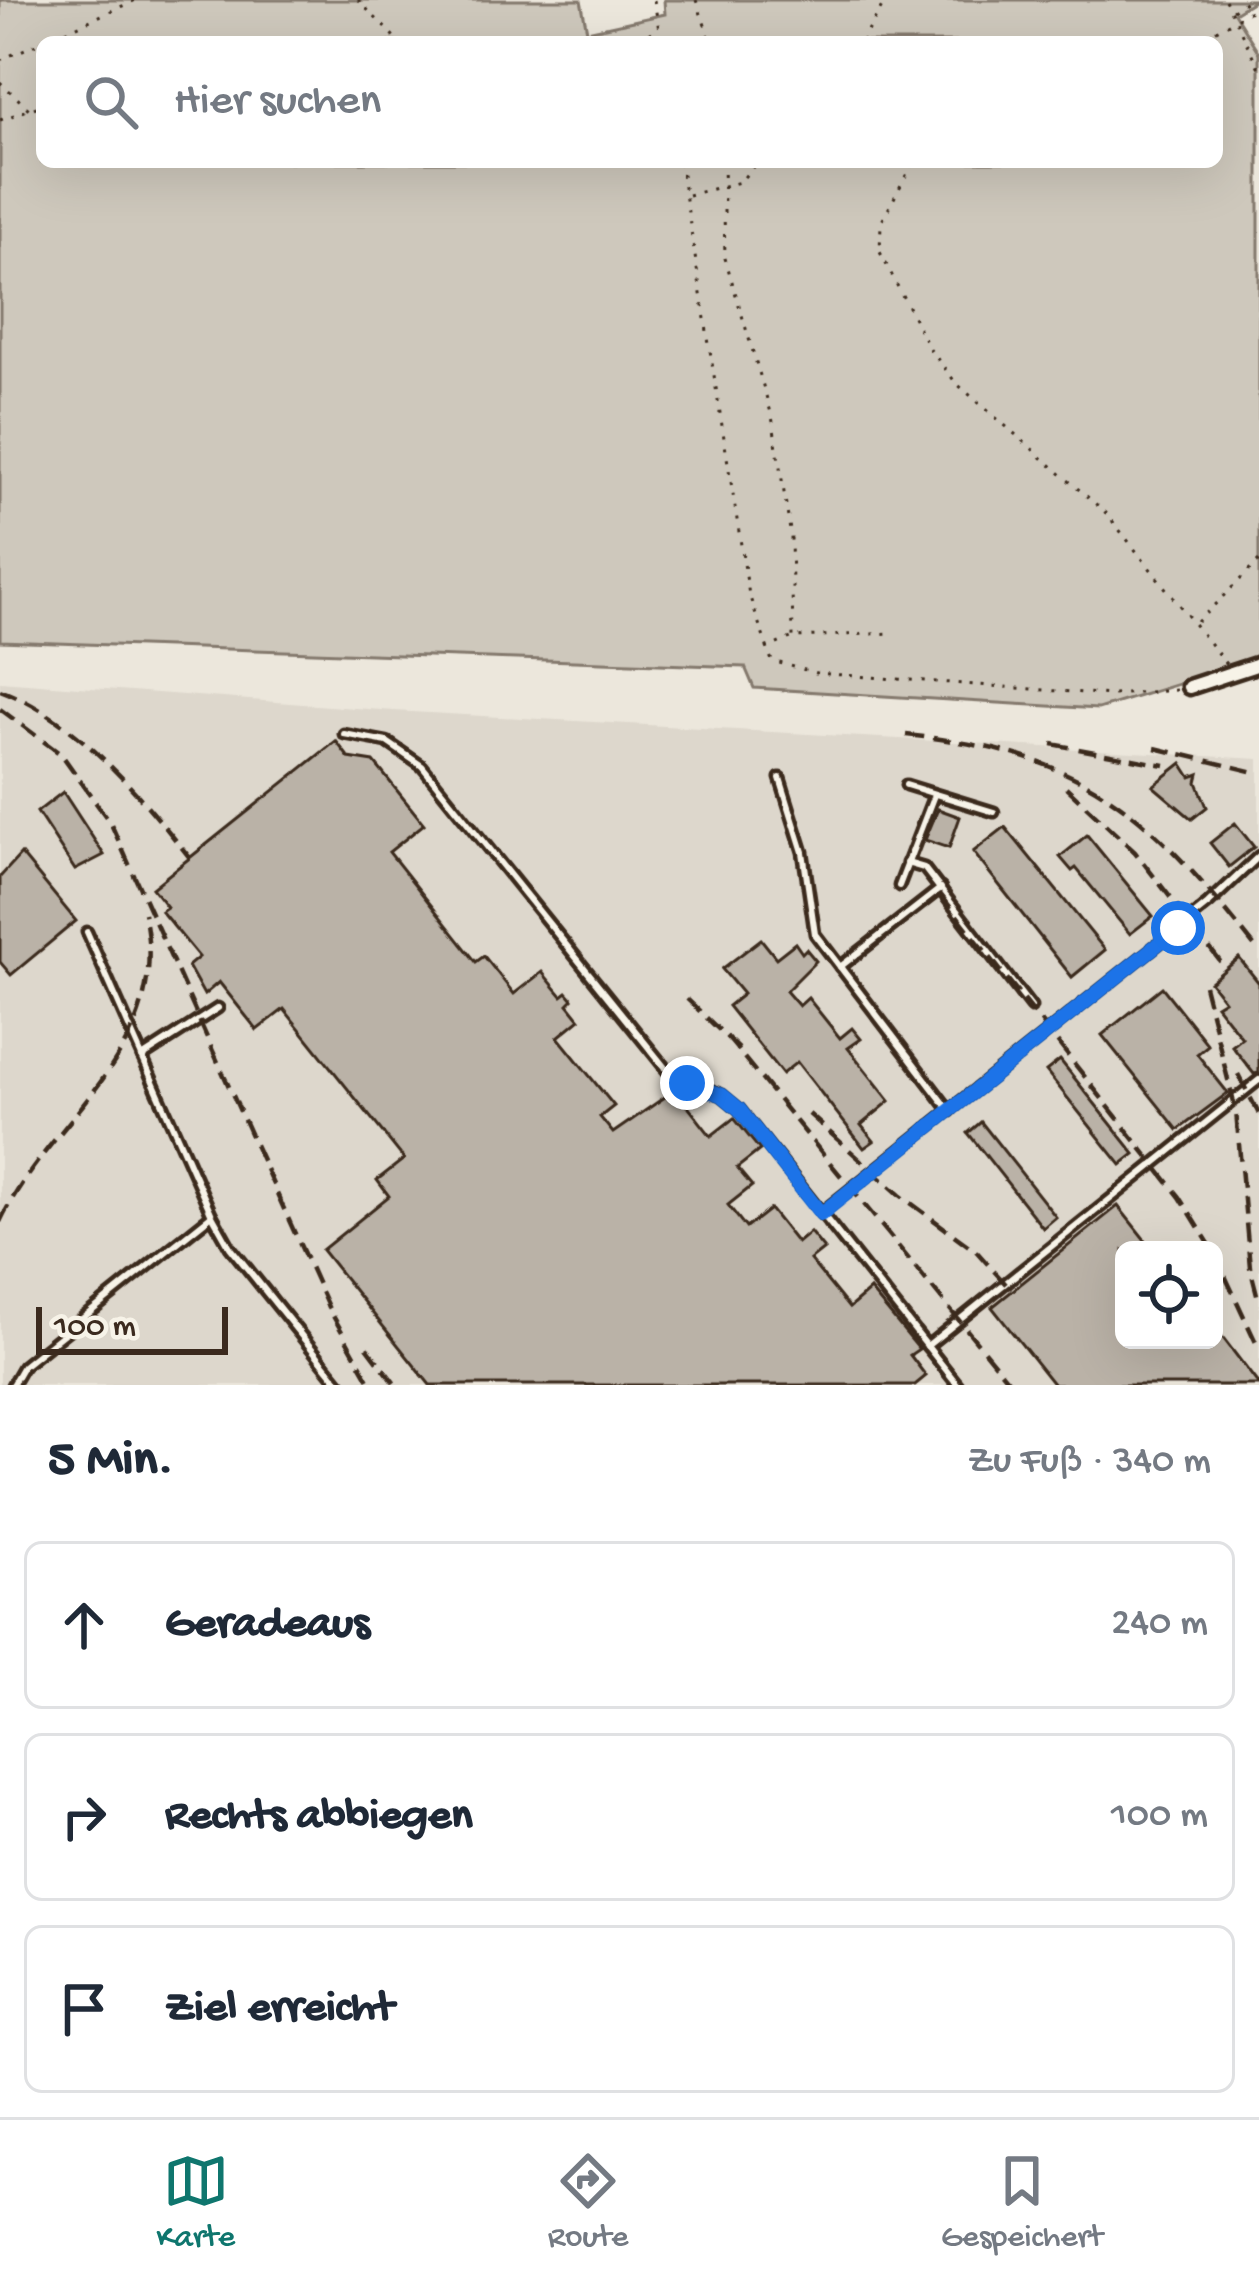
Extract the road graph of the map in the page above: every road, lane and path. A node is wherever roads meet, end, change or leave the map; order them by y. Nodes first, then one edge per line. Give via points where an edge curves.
1 (115, 0) edge
2 (136, 0) edge
3 (358, 0) edge
4 (654, 0) edge
5 (696, 0) edge
6 (886, 0) edge
7 (1225, 0) edge
8 (1248, 0) edge
9 (1259, 6) edge
10 (119, 10) junction
11 (1230, 11) junction
12 (1234, 18) junction
13 (659, 31) junction
14 (57, 36) edge
15 (393, 36) edge
16 (633, 36) edge
17 (660, 36) edge
18 (709, 36) edge
19 (865, 36) edge
20 (1205, 36) edge
21 (36, 45) edge
22 (0, 60) edge
23 (1259, 68) edge
24 (0, 82) edge
25 (36, 107) edge
26 (30, 109) junction
27 (0, 120) edge
28 (681, 168) edge
29 (723, 168) edge
30 (752, 168) edge
31 (907, 168) edge
32 (725, 188) junction
33 (686, 196) junction
34 (1259, 561) edge
35 (1197, 622) junction
36 (895, 633) dead end
37 (793, 637) junction
38 (764, 650) junction
39 (1259, 664) edge
40 (1231, 673) junction
41 (1189, 686) joint
42 (344, 734) dead end
43 (780, 778) dead end
44 (906, 785) dead end
45 (934, 795) junction
46 (994, 812) dead end
47 (1259, 856) edge
48 (907, 863) junction
49 (899, 886) dead end
50 (941, 888) junction
51 (87, 932) dead end
52 (840, 967) junction
53 (1031, 1007) dead end
54 (218, 1008) dead end
55 (142, 1058) junction
56 (1259, 1080) edge
57 (950, 1111) junction
58 (821, 1214) junction
59 (212, 1215) junction
60 (927, 1346) junction
61 (12, 1385) edge
62 (341, 1385) edge
63 (958, 1385) edge

1 - 10 path
2 - 10 path
3 - 15 path
4 - 13 path
5 - 18 path
6 - 19 path
7 - 11 path
8 - 11 path
9 - 12 path
10 - 14 path
11 - 12 path
12 - 20 path
12 - 23 path
13 - 16 path
13 - 17 path
21 - 22 path
24 - 26 path
25 - 26 path
26 - 27 path
28 - 33 path
29 - 32 path
30 - 32 path
31 - 35 path via 880,223 880,252 929,348 956,383 1106,512
32 - 33 path
32 - 37 path via 725,258 772,416 788,517
33 - 38 path
34 - 35 path
35 - 40 path
36 - 37 path
37 - 38 path
38 - 41 path via 802,672 1112,694
39 - 40 street
40 - 41 street
42 - 58 lane via 387,742 422,766 670,1074 739,1109
43 - 52 lane via 815,934
44 - 45 lane
45 - 46 lane
45 - 48 lane
47 - 57 lane
48 - 49 lane
48 - 50 lane via 924,868
50 - 52 lane
50 - 53 lane
51 - 55 lane
52 - 57 lane
54 - 55 lane
55 - 59 lane
56 - 60 lane
57 - 58 lane
58 - 60 lane
59 - 61 lane via 23,1366
59 - 62 lane
60 - 63 lane

